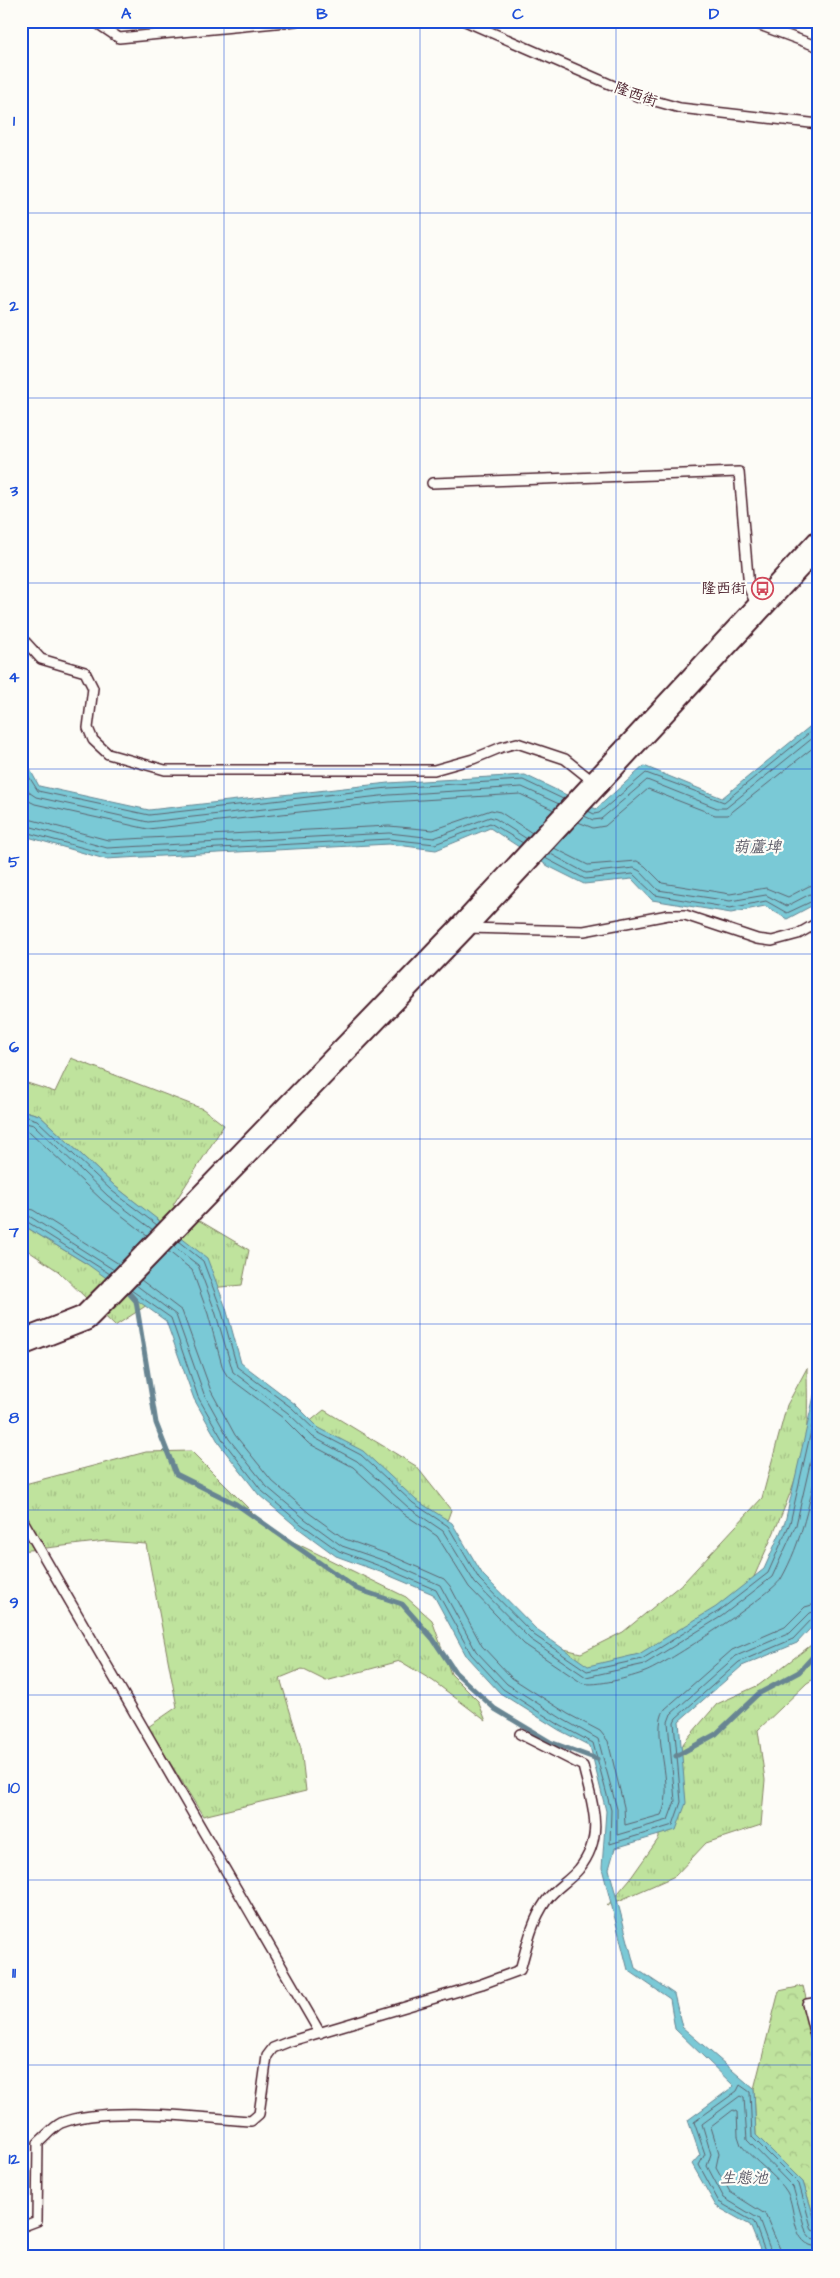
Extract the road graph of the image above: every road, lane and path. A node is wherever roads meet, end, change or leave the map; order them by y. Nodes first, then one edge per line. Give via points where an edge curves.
1 (94, 21) edge
2 (296, 21) edge
3 (465, 21) edge
4 (749, 21) edge
5 (819, 47) edge
6 (819, 124) edge
7 (432, 483) dead end
8 (819, 543) edge
9 (758, 608) junction
10 (21, 637) edge
11 (596, 783) junction
12 (819, 922) edge
13 (462, 928) junction
14 (21, 1343) edge
15 (21, 1517) edge
16 (520, 1734) dead end
17 (819, 2002) edge
18 (320, 2033) junction
19 (819, 2051) edge
20 (21, 2227) edge

1 - 2 lane via 119,38
3 - 6 lane, 隆西街 via 637,96 680,108
4 - 5 lane
7 - 9 lane via 740,472 749,588
8 - 9 street
9 - 11 street
10 - 11 lane via 42,659 85,672 93,688 88,728 93,740 108,754 165,770 434,770 517,743 565,759
11 - 13 street
12 - 13 lane via 798,934 772,941 742,935 686,914 584,931
13 - 14 street via 85,1318
15 - 18 lane
16 - 18 lane via 583,1766 595,1819 594,1843 579,1868 546,1900 530,1930 520,1970
17 - 19 lane via 808,2004
18 - 20 lane via 273,2048 268,2056 259,2114 251,2121 128,2114 82,2118 60,2124 38,2143 37,2221

